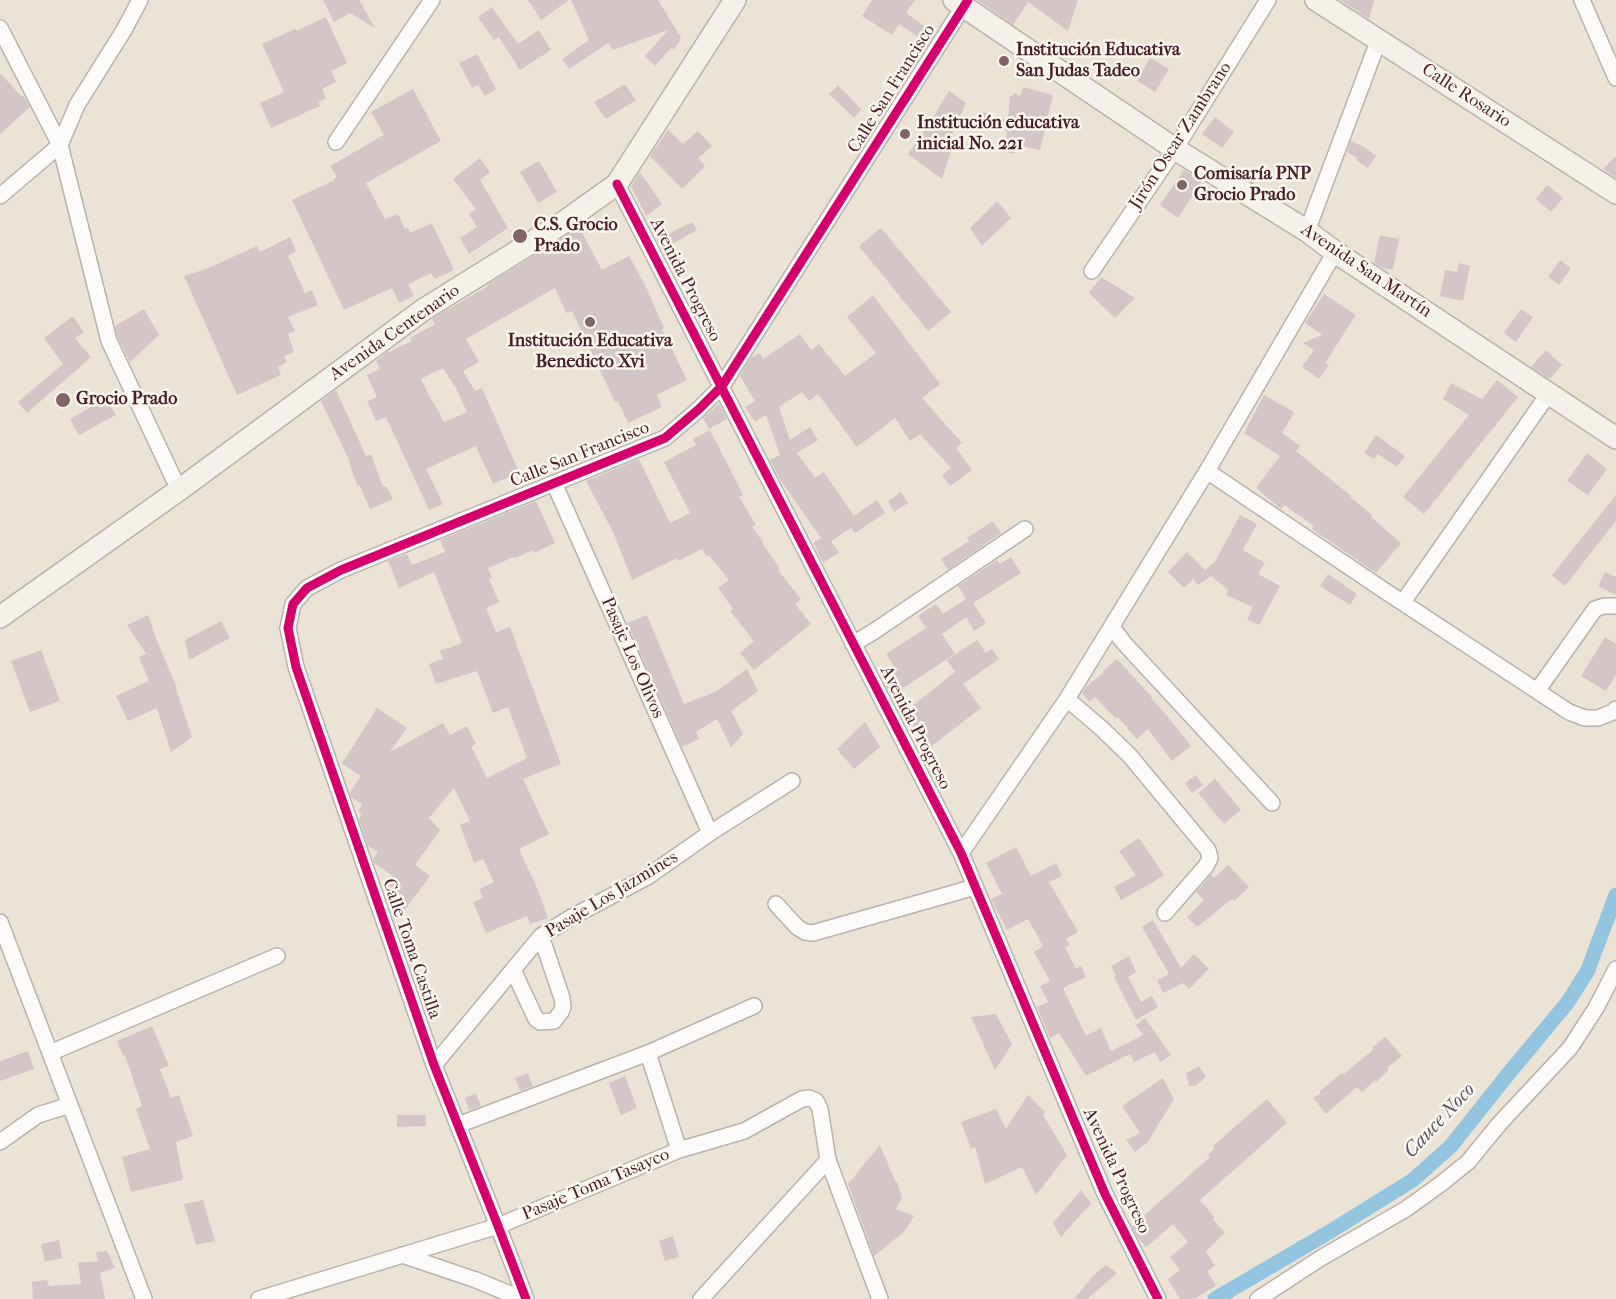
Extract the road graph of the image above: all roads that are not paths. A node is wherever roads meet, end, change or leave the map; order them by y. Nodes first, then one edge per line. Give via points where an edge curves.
1 (140, 0) edge
2 (432, 0) edge
3 (735, 0) edge
4 (1268, 0) edge
5 (1316, 0) edge
6 (1581, 0) edge
7 (962, 2) edge
8 (0, 28) edge
9 (1379, 39) junction
10 (1616, 78) edge
11 (336, 142) dead end
12 (60, 145) junction
13 (1176, 148) junction
14 (617, 184) junction
15 (1616, 193) edge
16 (0, 196) edge
17 (1307, 231) junction
18 (1335, 252) junction
19 (1092, 271) dead end
20 (722, 386) junction
21 (1550, 393) junction
22 (1616, 438) edge
23 (1207, 471) junction
24 (554, 483) junction
25 (179, 490) junction
26 (1025, 529) dead end
27 (1403, 602) junction
28 (293, 604) joint
29 (1616, 606) edge
30 (0, 617) edge
31 (1112, 627) junction
32 (854, 644) junction
33 (1537, 691) junction
34 (1067, 699) junction
35 (1616, 709) edge
36 (792, 781) dead end
37 (1272, 803) dead end
38 (710, 833) junction
39 (961, 853) junction
40 (975, 887) junction
41 (776, 904) dead end
42 (1165, 913) dead end
43 (0, 922) edge
44 (541, 936) junction
45 (277, 956) dead end
46 (1616, 969) edge
47 (513, 970) junction
48 (754, 1006) dead end
49 (50, 1053) junction
50 (648, 1053) junction
51 (434, 1065) junction
52 (70, 1105) junction
53 (458, 1125) junction
54 (0, 1142) edge
55 (679, 1150) junction
56 (828, 1160) junction
57 (498, 1226) junction
58 (402, 1255) junction
59 (144, 1299) edge
60 (259, 1299) edge
61 (524, 1299) edge
62 (701, 1299) edge
63 (880, 1299) edge
64 (1158, 1299) edge
65 (1258, 1299) edge

1 - 12 street via 77,105
2 - 11 street
3 - 14 main road, Avenida Centenario
4 - 13 street, Jirón Oscar Zambrano
5 - 9 main road, Calle Rosario
6 - 10 street
7 - 13 main road, Avenida San Martín
7 - 20 street, Calle San Francisco
8 - 12 street
9 - 15 main road, Calle Rosario
9 - 17 street
12 - 16 street
12 - 25 street via 109,341
13 - 17 main road, Avenida San Martín
13 - 19 street, Jirón Oscar Zambrano
14 - 20 street, Avenida Progreso
14 - 25 main road, Avenida Centenario via 561,224 423,310
17 - 18 main road, Avenida San Martín
18 - 21 main road, Avenida San Martín
18 - 23 street
20 - 24 street, Calle San Francisco via 665,438
20 - 32 street, Avenida Progreso
21 - 22 main road, Avenida San Martín
21 - 27 street
23 - 27 street
23 - 31 street
24 - 28 street, Calle San Francisco via 341,570 308,588
24 - 38 street, Pasaje Los Olivos
25 - 30 main road, Avenida Centenario
26 - 32 street
27 - 33 street
28 - 51 street, Calle Toma Castilla via 288,628 296,667
29 - 33 street via 1595,609
31 - 34 street
31 - 37 street
32 - 39 street, Avenida Progreso
33 - 35 street via 1585,718 1598,718
34 - 39 street
34 - 42 street via 1130,756 1208,850 1206,866
36 - 38 street, Pasaje Los Jazmines
38 - 44 street, Pasaje Los Jazmines via 647,877
39 - 40 street, Avenida Progreso
40 - 41 street via 813,933 797,927
40 - 64 street, Avenida Progreso via 1105,1194
43 - 49 street
44 - 47 street, Pasaje Los Jazmines
44 - 47 street via 562,998 561,1012 554,1021 536,1019
45 - 49 street
46 - 65 street via 1570,1048 1468,1162 1406,1209
47 - 51 street, Pasaje Los Jazmines
48 - 50 street
49 - 52 street
50 - 53 street
50 - 55 street
51 - 53 street, Calle Toma Castilla
52 - 54 street via 38,1115
52 - 59 street
53 - 57 street, Calle Toma Castilla
55 - 56 street, Pasaje Toma Tasayco via 744,1131 809,1098 820,1109
55 - 57 street, Pasaje Toma Tasayco
56 - 62 street
56 - 63 street
57 - 58 street, Pasaje Toma Tasayco
57 - 61 street, Calle Toma Castilla
58 - 60 street, Pasaje Toma Tasayco
58 - 61 street

